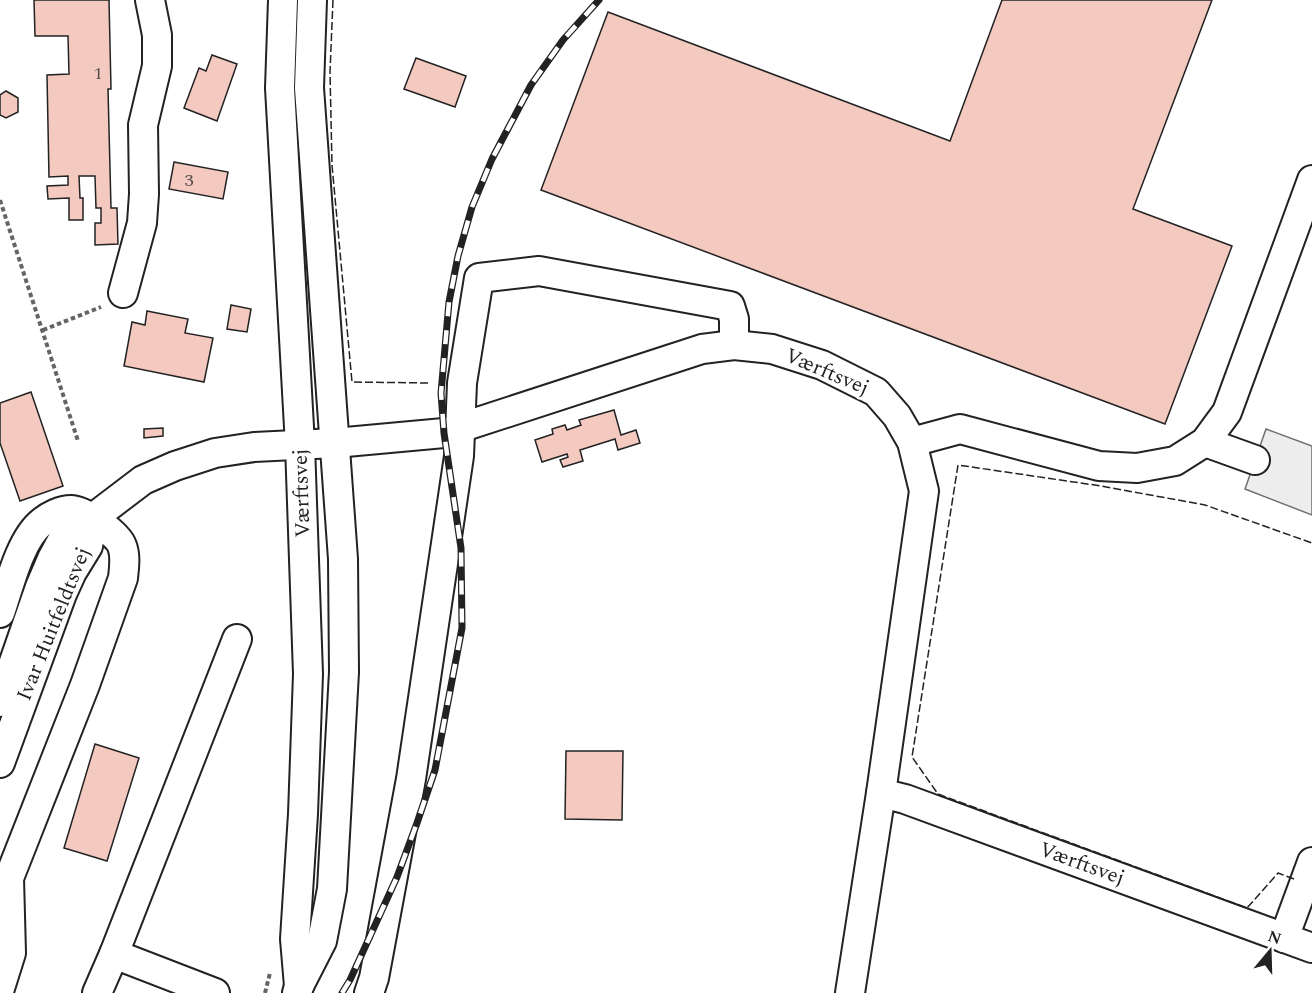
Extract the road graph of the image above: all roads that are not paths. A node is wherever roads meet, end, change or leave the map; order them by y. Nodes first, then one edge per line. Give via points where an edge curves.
1 (150, 0) edge
2 (283, 0) edge
3 (312, 0) edge
4 (1312, 180) edge
5 (123, 292) road end
6 (734, 345) junction
7 (460, 427) junction
8 (912, 442) junction
9 (1204, 442) junction
10 (335, 443) junction
11 (300, 445) junction
12 (1255, 460) dead end
13 (93, 518) junction
14 (0, 613) edge
15 (237, 639) dead end
16 (0, 702) edge
17 (0, 763) edge
18 (881, 793) junction
19 (1312, 862) edge
20 (1284, 938) junction
21 (1312, 948) edge
22 (114, 954) junction
23 (0, 988) edge
24 (298, 990) edge
25 (98, 993) edge
26 (215, 993) edge
27 (369, 993) edge
28 (849, 993) edge

1 - 5 street via 157,35 157,66 143,124 142,223
2 - 11 street, Værftsvej via 280,88
3 - 10 street, Værftsvej via 309,88
4 - 9 street via 1227,412
6 - 7 street, Værftsvej via 702,350
6 - 7 street via 730,306 539,271 479,278 462,383
6 - 8 street, Værftsvej via 772,349 822,365 876,392 897,416
7 - 10 street, Værftsvej via 444,433
7 - 27 street via 459,456 411,778
8 - 9 street via 960,429 1099,466 1137,468 1175,461
8 - 18 street, Værftsvej via 924,491
9 - 12 street
10 - 11 street, Ivar Huitfeldtsvej
10 - 24 street, Værftsvej via 343,559 344,672 332,889 322,941
11 - 13 street, Ivar Huitfeldtsvej via 215,453 175,466 143,480
11 - 24 street, Værftsvej via 308,674 295,939
13 - 14 street via 72,510 57,513 32,532 22,549
13 - 16 street, Ivar Huitfeldtsvej via 65,535 52,559
13 - 17 street, Ivar Huitfeldtsvej via 88,546 62,594
13 - 23 street via 122,545 123,578 9,878 11,953
15 - 22 street
18 - 20 street, Værftsvej
18 - 28 street, Værftsvej
19 - 20 street
20 - 21 street, Værftsvej
22 - 25 street
22 - 26 street

